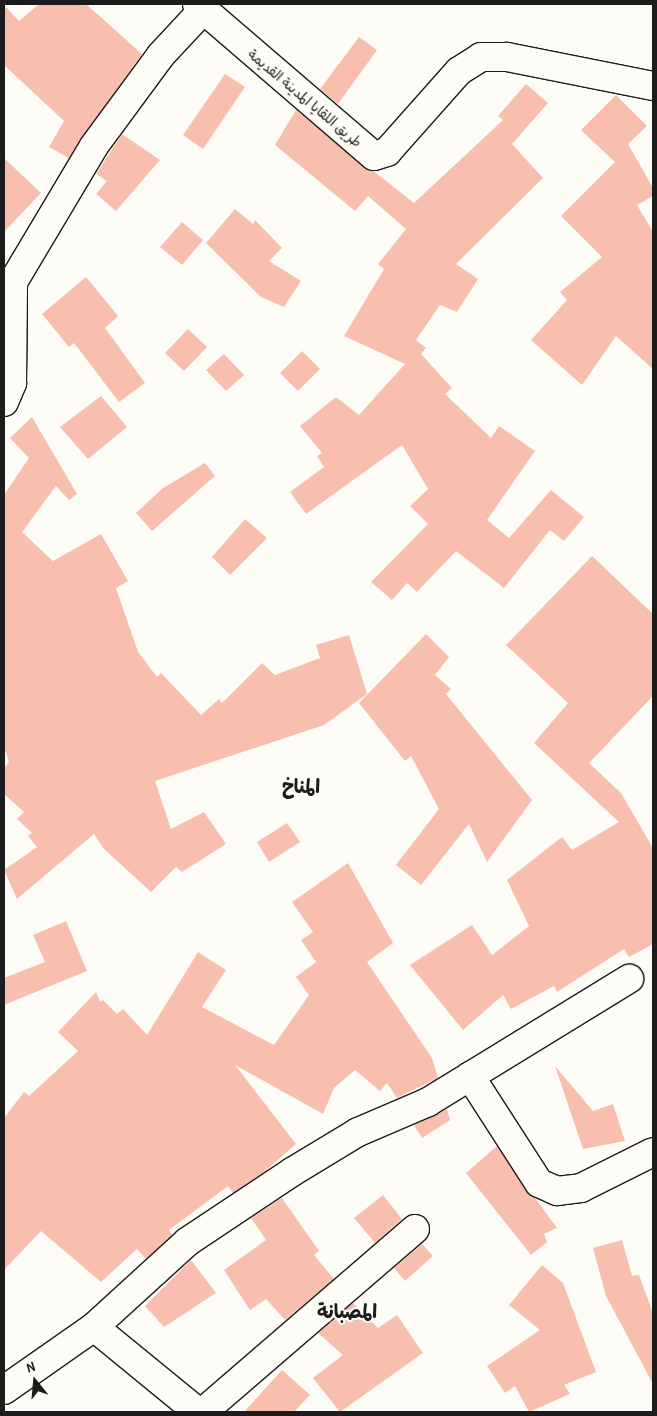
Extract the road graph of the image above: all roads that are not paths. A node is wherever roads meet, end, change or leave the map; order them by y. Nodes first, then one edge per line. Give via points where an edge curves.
1 (200, 7) edge
2 (653, 86) edge
3 (4, 402) edge
4 (629, 979) dead end
5 (470, 1076) junction
6 (653, 1152) edge
7 (415, 1229) dead end
8 (94, 1327) junction
9 (4, 1390) edge
10 (198, 1412) edge
11 (204, 1412) edge

1 - 2 street, طريق اللقايا المدينة القديمة via 374,156 387,152 459,71 481,57 507,57
1 - 3 street via 160,55 94,146 13,282 12,383
4 - 5 street
5 - 6 street via 538,1183 557,1191 581,1188
5 - 8 street via 428,1102 358,1132 187,1242
7 - 11 street
8 - 9 street
8 - 10 street

